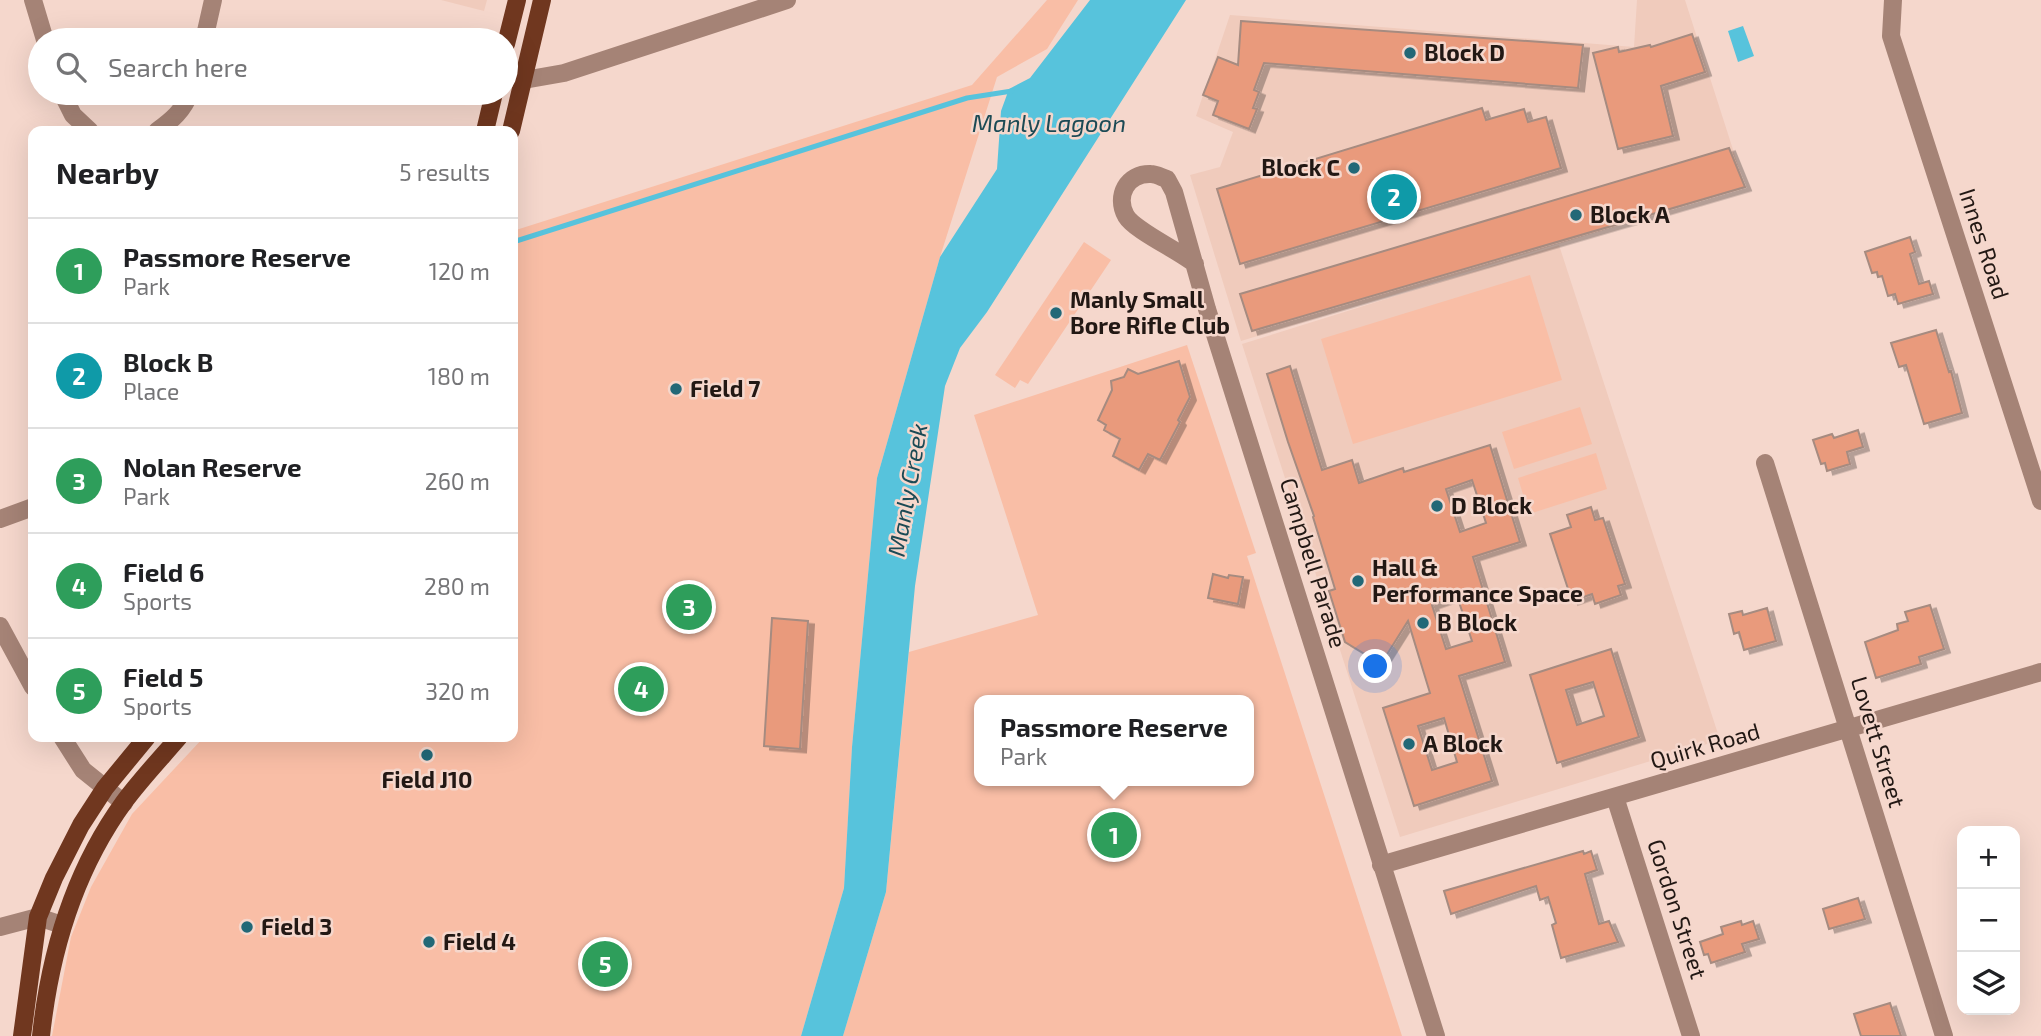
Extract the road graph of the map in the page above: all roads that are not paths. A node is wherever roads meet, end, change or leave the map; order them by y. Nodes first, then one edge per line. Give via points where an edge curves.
1 (33, 0) edge
2 (213, 0) edge
3 (517, 0) edge
4 (542, 0) edge
5 (787, 0) edge
6 (1893, 0) edge
7 (41, 28) edge
8 (207, 28) edge
9 (510, 28) edge
10 (518, 78) edge
11 (524, 80) junction
12 (518, 104) edge
13 (68, 105) edge
14 (185, 105) edge
15 (491, 105) edge
16 (518, 105) edge
17 (85, 126) edge
18 (163, 126) edge
19 (486, 126) edge
20 (512, 126) edge
21 (1195, 264) junction
22 (1765, 463) dead end
23 (2041, 501) edge
24 (28, 509) edge
25 (0, 519) edge
26 (0, 626) edge
27 (2041, 672) edge
28 (28, 678) edge
29 (1847, 730) junction
30 (65, 742) edge
31 (143, 742) edge
32 (175, 742) edge
33 (105, 788) junction
34 (1615, 797) junction
35 (124, 803) junction
36 (1381, 866) junction
37 (38, 917) junction
38 (62, 925) junction
39 (0, 927) edge
40 (22, 1036) edge
41 (41, 1036) edge
42 (1436, 1036) edge
43 (1691, 1036) edge
44 (1944, 1036) edge

1 - 7 street
2 - 8 street
3 - 9 main road
4 - 11 main road
5 - 11 street via 564,74
6 - 23 street, Innes Road via 1891,36
10 - 11 street
11 - 12 main road
13 - 17 street
14 - 18 street
15 - 19 main road
16 - 20 main road
21 - 21 street, Campbell Parade via 1167,179 1152,174 1128,183 1122,192 1127,218
21 - 36 street, Campbell Parade
22 - 29 street, Lovett Street
24 - 25 street
26 - 28 street
27 - 29 street, Quirk Road
29 - 34 street, Quirk Road
29 - 44 street, Lovett Street
30 - 33 street via 83,770
31 - 33 main road
32 - 35 main road
33 - 35 street
33 - 37 main road via 54,878
34 - 36 street, Quirk Road
34 - 43 street, Gordon Street
35 - 38 main road via 81,878
36 - 42 street, Campbell Parade
37 - 38 street
37 - 39 street
37 - 40 main road
38 - 41 main road

